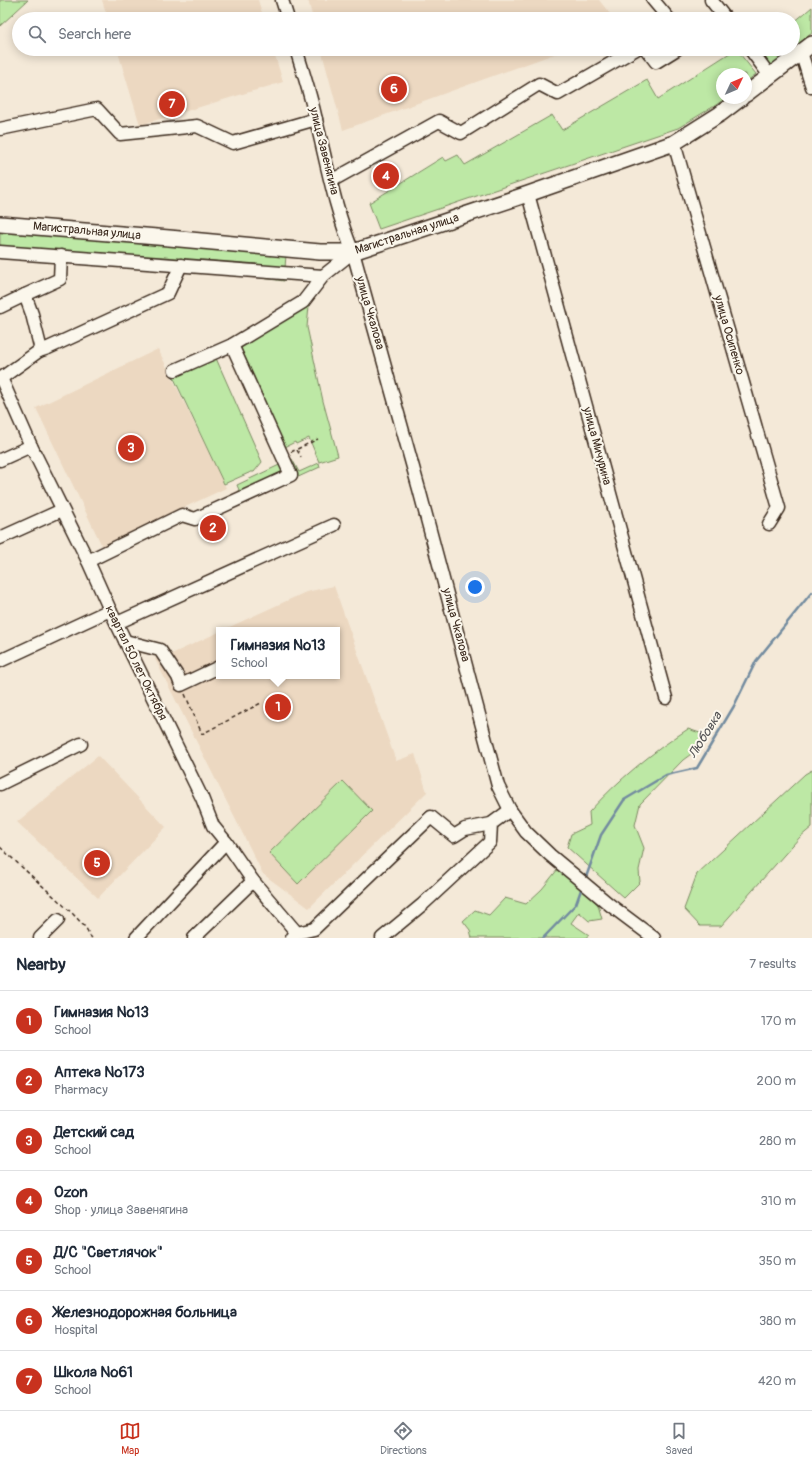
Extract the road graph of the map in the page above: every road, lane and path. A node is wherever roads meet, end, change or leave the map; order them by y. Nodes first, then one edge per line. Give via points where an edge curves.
1 (282, 0) edge
2 (654, 0) edge
3 (711, 0) edge
4 (286, 12) edge
5 (663, 12) edge
6 (720, 12) edge
7 (806, 48) edge
8 (298, 56) edge
9 (624, 56) edge
10 (651, 56) edge
11 (666, 56) edge
12 (755, 56) edge
13 (796, 56) edge
14 (770, 76) junction
15 (812, 87) edge
16 (752, 90) edge
17 (733, 104) edge
18 (316, 119) junction
19 (0, 129) edge
20 (674, 143) junction
21 (331, 181) junction
22 (528, 194) junction
23 (0, 224) edge
24 (0, 252) edge
25 (352, 252) junction
26 (61, 256) junction
27 (181, 265) junction
28 (324, 276) junction
29 (25, 295) junction
30 (0, 307) edge
31 (232, 344) junction
32 (39, 351) junction
33 (175, 370) dead end
34 (0, 378) edge
35 (318, 439) dead end
36 (32, 446) junction
37 (297, 449) junction
38 (283, 456) junction
39 (301, 457) dead end
40 (0, 460) edge
41 (62, 510) junction
42 (769, 524) dead end
43 (334, 525) dead end
44 (0, 538) edge
45 (88, 561) junction
46 (110, 610) junction
47 (117, 623) junction
48 (125, 641) junction
49 (0, 661) edge
50 (216, 668) edge
51 (181, 685) junction
52 (666, 698) dead end
53 (261, 702) dead end
54 (81, 744) dead end
55 (0, 784) edge
56 (510, 810) junction
57 (491, 824) junction
58 (226, 842) junction
59 (0, 847) edge
60 (253, 881) junction
61 (58, 920) dead end
62 (294, 935) edge
63 (653, 937) edge
64 (40, 938) edge
65 (92, 938) edge
66 (136, 938) edge
67 (194, 938) edge
68 (382, 938) edge

1 - 4 street
2 - 5 street
3 - 6 street
7 - 15 street
8 - 18 street, улица Завенягина
9 - 21 street via 558,94 539,84 461,133 439,121
10 - 11 street via 656,62
12 - 14 street
13 - 14 main road
14 - 16 main road
17 - 20 main road, Магистральная улица
18 - 19 street via 233,143 197,126 120,134 98,109
18 - 21 street, улица Завенягина
20 - 22 main road, Магистральная улица
20 - 42 street, улица Осипенко via 779,508
21 - 25 street, улица Завенягина
22 - 25 main road, Магистральная улица
22 - 52 street, улица Мичурина
23 - 25 main road, Магистральная улица via 320,252
24 - 26 street
25 - 28 street
25 - 56 street, улица Чкалова via 419,488 498,786
26 - 27 street
26 - 29 street via 60,279
27 - 28 street
27 - 32 street via 168,293
28 - 31 street via 303,302
29 - 30 street
29 - 32 street via 37,333
31 - 33 street
31 - 38 street
32 - 34 street
34 - 36 street, квартал 50 лет Октября
35 - 37 path
36 - 40 street
36 - 41 street, квартал 50 лет Октября
37 - 38 path
37 - 39 path
38 - 45 street via 292,474 195,520 182,515
41 - 44 street
41 - 45 street, квартал 50 лет Октября
43 - 47 street
45 - 46 street, квартал 50 лет Октября
46 - 47 street, квартал 50 лет Октября
46 - 49 street
47 - 48 street, квартал 50 лет Октября
48 - 51 street via 160,650
48 - 58 street, квартал 50 лет Октября via 202,798 213,826
50 - 51 street
51 - 53 path via 202,734
54 - 55 street
56 - 57 street
56 - 63 street, улица Чкалова via 526,832 550,855 610,906
57 - 62 street via 465,829 454,836 431,817 314,929
57 - 68 street via 490,842
58 - 60 street, квартал 50 лет Октября
58 - 66 street
59 - 65 path via 73,914
60 - 62 street, квартал 50 лет Октября
60 - 67 street
61 - 64 street

